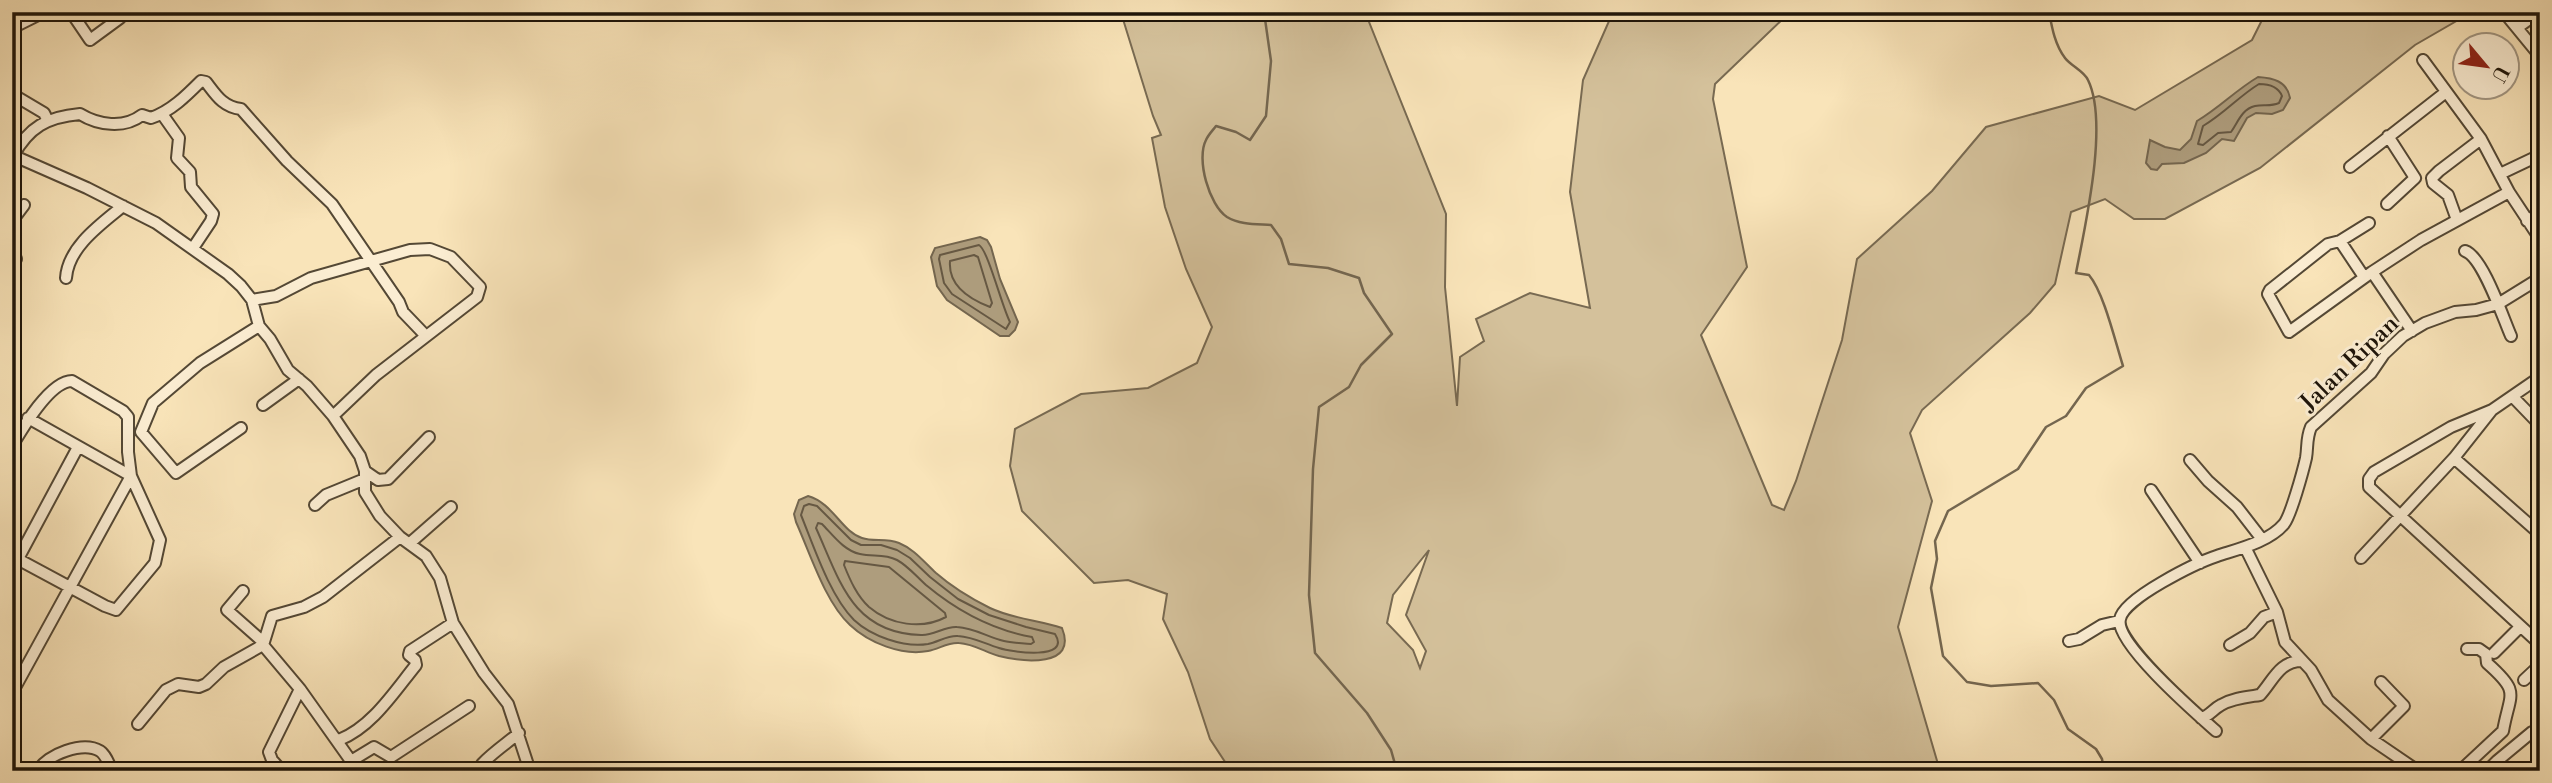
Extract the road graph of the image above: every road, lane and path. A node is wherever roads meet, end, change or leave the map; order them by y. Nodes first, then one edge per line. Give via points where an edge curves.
1 (44, 12) edge
2 (71, 12) edge
3 (2539, 12) edge
4 (2508, 17) dead end
5 (120, 18) dead end
6 (12, 28) edge
7 (2517, 28) junction
8 (2540, 56) edge
9 (2423, 60) dead end
10 (2446, 92) junction
11 (12, 94) edge
12 (162, 114) junction
13 (47, 119) junction
14 (2388, 136) junction
15 (2481, 139) junction
16 (13, 155) edge
17 (2540, 155) edge
18 (2350, 167) dead end
19 (2500, 174) junction
20 (2509, 192) junction
21 (2388, 204) dead end
22 (24, 205) dead end
23 (123, 206) junction
24 (2540, 212) edge
25 (2457, 220) junction
26 (12, 221) edge
27 (2527, 221) junction
28 (2369, 223) dead end
29 (2540, 239) edge
30 (2340, 241) junction
31 (193, 248) junction
32 (2465, 251) dead end
33 (372, 260) junction
34 (2368, 275) junction
35 (66, 278) dead end
36 (2540, 278) edge
37 (251, 300) junction
38 (2498, 304) junction
39 (259, 326) junction
40 (2412, 331) junction
41 (426, 336) junction
42 (2511, 336) dead end
43 (2540, 377) edge
44 (299, 379) junction
45 (2513, 397) junction
46 (262, 405) dead end
47 (2492, 410) junction
48 (333, 416) junction
49 (28, 418) junction
50 (2540, 425) edge
51 (241, 428) dead end
52 (429, 437) dead end
53 (12, 446) edge
54 (78, 447) junction
55 (2454, 457) junction
56 (2190, 460) dead end
57 (365, 475) junction
58 (131, 476) junction
59 (2151, 489) dead end
60 (315, 505) dead end
61 (451, 507) dead end
62 (2401, 517) junction
63 (2540, 534) edge
64 (2261, 538) junction
65 (405, 540) junction
66 (2245, 547) junction
67 (2361, 558) dead end
68 (14, 562) edge
69 (2200, 563) junction
70 (71, 587) junction
71 (243, 591) dead end
72 (2277, 612) junction
73 (453, 623) junction
74 (2120, 625) junction
75 (2520, 627) junction
76 (2069, 641) dead end
77 (262, 643) junction
78 (2540, 644) edge
79 (2230, 645) dead end
80 (2467, 649) dead end
81 (2494, 653) dead end
82 (2302, 661) junction
83 (2540, 665) edge
84 (2524, 680) dead end
85 (2381, 682) dead end
86 (300, 689) junction
87 (12, 694) edge
88 (469, 706) dead end
89 (2201, 718) junction
90 (138, 724) dead end
91 (2216, 731) dead end
92 (2532, 732) dead end
93 (519, 733) junction
94 (2371, 739) junction
95 (339, 740) junction
96 (350, 766) edge
97 (2501, 766) edge
98 (41, 768) edge
99 (112, 771) edge
100 (282, 771) edge
101 (484, 771) edge
102 (530, 771) edge
103 (2418, 771) edge
104 (2460, 771) edge
105 (2487, 771) edge

1 - 6 street
2 - 5 street via 90,40
3 - 7 street
4 - 7 street
7 - 8 street
9 - 10 street
10 - 14 street
10 - 15 street
11 - 13 street
12 - 13 street via 142,115 125,123 94,122 80,114
12 - 31 street via 179,138 177,158 190,172 191,187 213,214
12 - 33 street via 201,81 206,82 221,101 241,109 332,204
13 - 16 street via 24,136
14 - 18 street
14 - 21 street via 2416,178
15 - 19 street
15 - 25 street via 2432,178 2448,195
16 - 23 street
17 - 19 street
19 - 20 street
20 - 25 street
20 - 27 street
22 - 26 street
23 - 31 street
23 - 35 street via 82,242
24 - 27 street
25 - 34 street
27 - 29 street
28 - 30 street
30 - 34 street
30 - 34 street via 2328,244 2270,290 2289,332
31 - 37 street via 228,274
32 - 38 street via 2473,254 2482,268
33 - 37 street via 311,278 276,296
33 - 41 street via 403,312
33 - 41 street via 430,249 451,257 480,287 477,297
34 - 40 street
36 - 38 street, Jalan Ripan
37 - 39 street
38 - 40 street, Jalan Ripan via 2455,312
38 - 42 street
39 - 44 street
39 - 51 street via 200,363 153,403 141,432 176,472
40 - 64 street, Jalan Ripan via 2311,427 2291,511 2278,530
41 - 48 street
43 - 45 street
44 - 46 street
44 - 48 street
45 - 47 street
45 - 50 street
47 - 55 street
47 - 62 street via 2451,427 2374,472 2369,487
48 - 57 street via 360,456
49 - 53 street
49 - 54 street
49 - 58 street via 62,382 72,381 126,414
52 - 57 street via 388,478
54 - 58 street
54 - 68 street
55 - 62 street
55 - 63 street
56 - 64 street via 2238,507
57 - 60 street
57 - 65 street via 365,492 380,516
58 - 70 street
58 - 70 street via 160,540 155,563 116,610
59 - 69 street
61 - 65 street
62 - 67 street
62 - 75 street
64 - 66 street, Jalan Ripan
65 - 73 street via 426,556 440,578
65 - 77 street via 323,597 272,616
66 - 69 street, Jalan Ripan
66 - 72 street
68 - 70 street
69 - 74 street, Jalan Ripan via 2130,605
70 - 87 street
71 - 77 street via 227,610
72 - 79 street
72 - 82 street via 2285,642
73 - 93 street via 504,698
73 - 95 street via 410,651 416,665 393,696
74 - 76 street via 2102,625
74 - 89 street via 2158,677
75 - 78 street
75 - 81 street
77 - 86 street
77 - 90 street via 223,667 206,684 178,684 166,690
80 - 104 street via 2486,654 2487,663 2511,689 2511,698 2504,731
82 - 89 street via 2280,669 2260,695 2234,699
82 - 94 street via 2328,700
83 - 84 street
85 - 94 street via 2404,706
86 - 95 street
86 - 100 street via 269,752
88 - 96 street via 391,757 374,747
89 - 91 street
92 - 97 street
93 - 101 street via 484,761
93 - 102 street
94 - 103 street
95 - 96 street
97 - 105 street
98 - 99 street via 56,756 89,747 104,754

